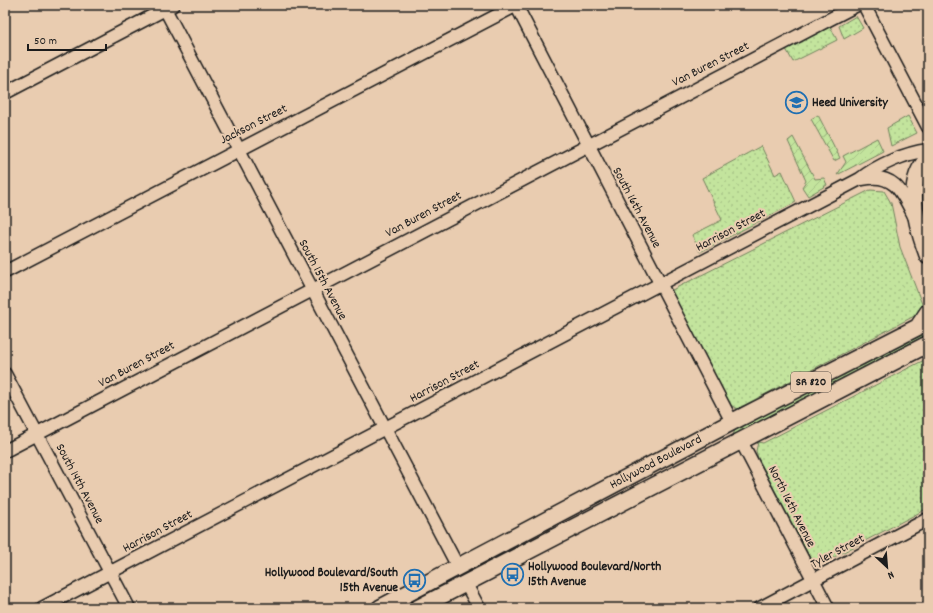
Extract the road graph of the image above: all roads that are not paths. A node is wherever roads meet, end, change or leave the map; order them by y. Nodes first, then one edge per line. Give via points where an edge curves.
1 (517, 5) edge
2 (857, 5) edge
3 (864, 5) edge
4 (167, 6) edge
5 (5, 93) edge
6 (928, 127) edge
7 (587, 145) junction
8 (238, 149) junction
9 (928, 150) edge
10 (928, 159) edge
11 (860, 179) junction
12 (917, 223) junction
13 (928, 256) edge
14 (5, 272) edge
15 (660, 284) junction
16 (312, 290) junction
17 (928, 312) edge
18 (928, 344) edge
19 (5, 374) edge
20 (732, 422) junction
21 (384, 429) junction
22 (37, 434) junction
23 (741, 441) junction
24 (5, 450) edge
25 (717, 453) junction
26 (928, 520) edge
27 (511, 539) junction
28 (458, 567) junction
29 (110, 572) junction
30 (813, 581) junction
31 (466, 584) junction
32 (42, 608) edge
33 (129, 608) edge
34 (380, 608) edge
35 (417, 608) edge
36 (479, 608) edge
37 (760, 608) edge
38 (828, 608) edge

1 - 7 street, South 16th Avenue
1 - 8 street, Jackson Street
2 - 7 street, Van Buren Street
3 - 6 street
4 - 5 street
4 - 8 street, South 15th Avenue
7 - 15 street, South 16th Avenue
7 - 16 street, Van Buren Street
8 - 14 street, Jackson Street
8 - 16 street, South 15th Avenue
9 - 11 street, Harrison Street via 917,151 877,168
10 - 12 main road via 917,177 914,203
11 - 12 street, Harrison Street via 873,176 890,180 905,198
11 - 15 street, Harrison Street
12 - 13 main road
15 - 20 street, South 16th Avenue
15 - 21 street, Harrison Street
16 - 21 street, South 15th Avenue
16 - 22 street, Van Buren Street
17 - 20 main road, Hollywood Boulevard / SR 820 via 918,327
18 - 23 main road, Hollywood Boulevard / SR 820
19 - 22 street, South 14th Avenue
20 - 25 main road via 726,442
20 - 27 main road, Hollywood Boulevard / SR 820
21 - 28 street, South 15th Avenue
21 - 29 street, Harrison Street
22 - 24 street, Van Buren Street
22 - 29 street, South 14th Avenue
23 - 25 main road, Hollywood Boulevard / SR 820
23 - 30 street, North 16th Avenue
25 - 31 main road, Hollywood Boulevard / SR 820
26 - 30 street, Tyler Street
27 - 28 main road, Hollywood Boulevard / SR 820
27 - 31 main road via 475,571
28 - 34 main road, Hollywood Boulevard / SR 820
28 - 35 main road via 447,582
29 - 32 street, Harrison Street
29 - 33 street, South 14th Avenue
30 - 37 street, Tyler Street
30 - 38 street, North 16th Avenue
31 - 35 main road, Hollywood Boulevard / SR 820
31 - 36 street

